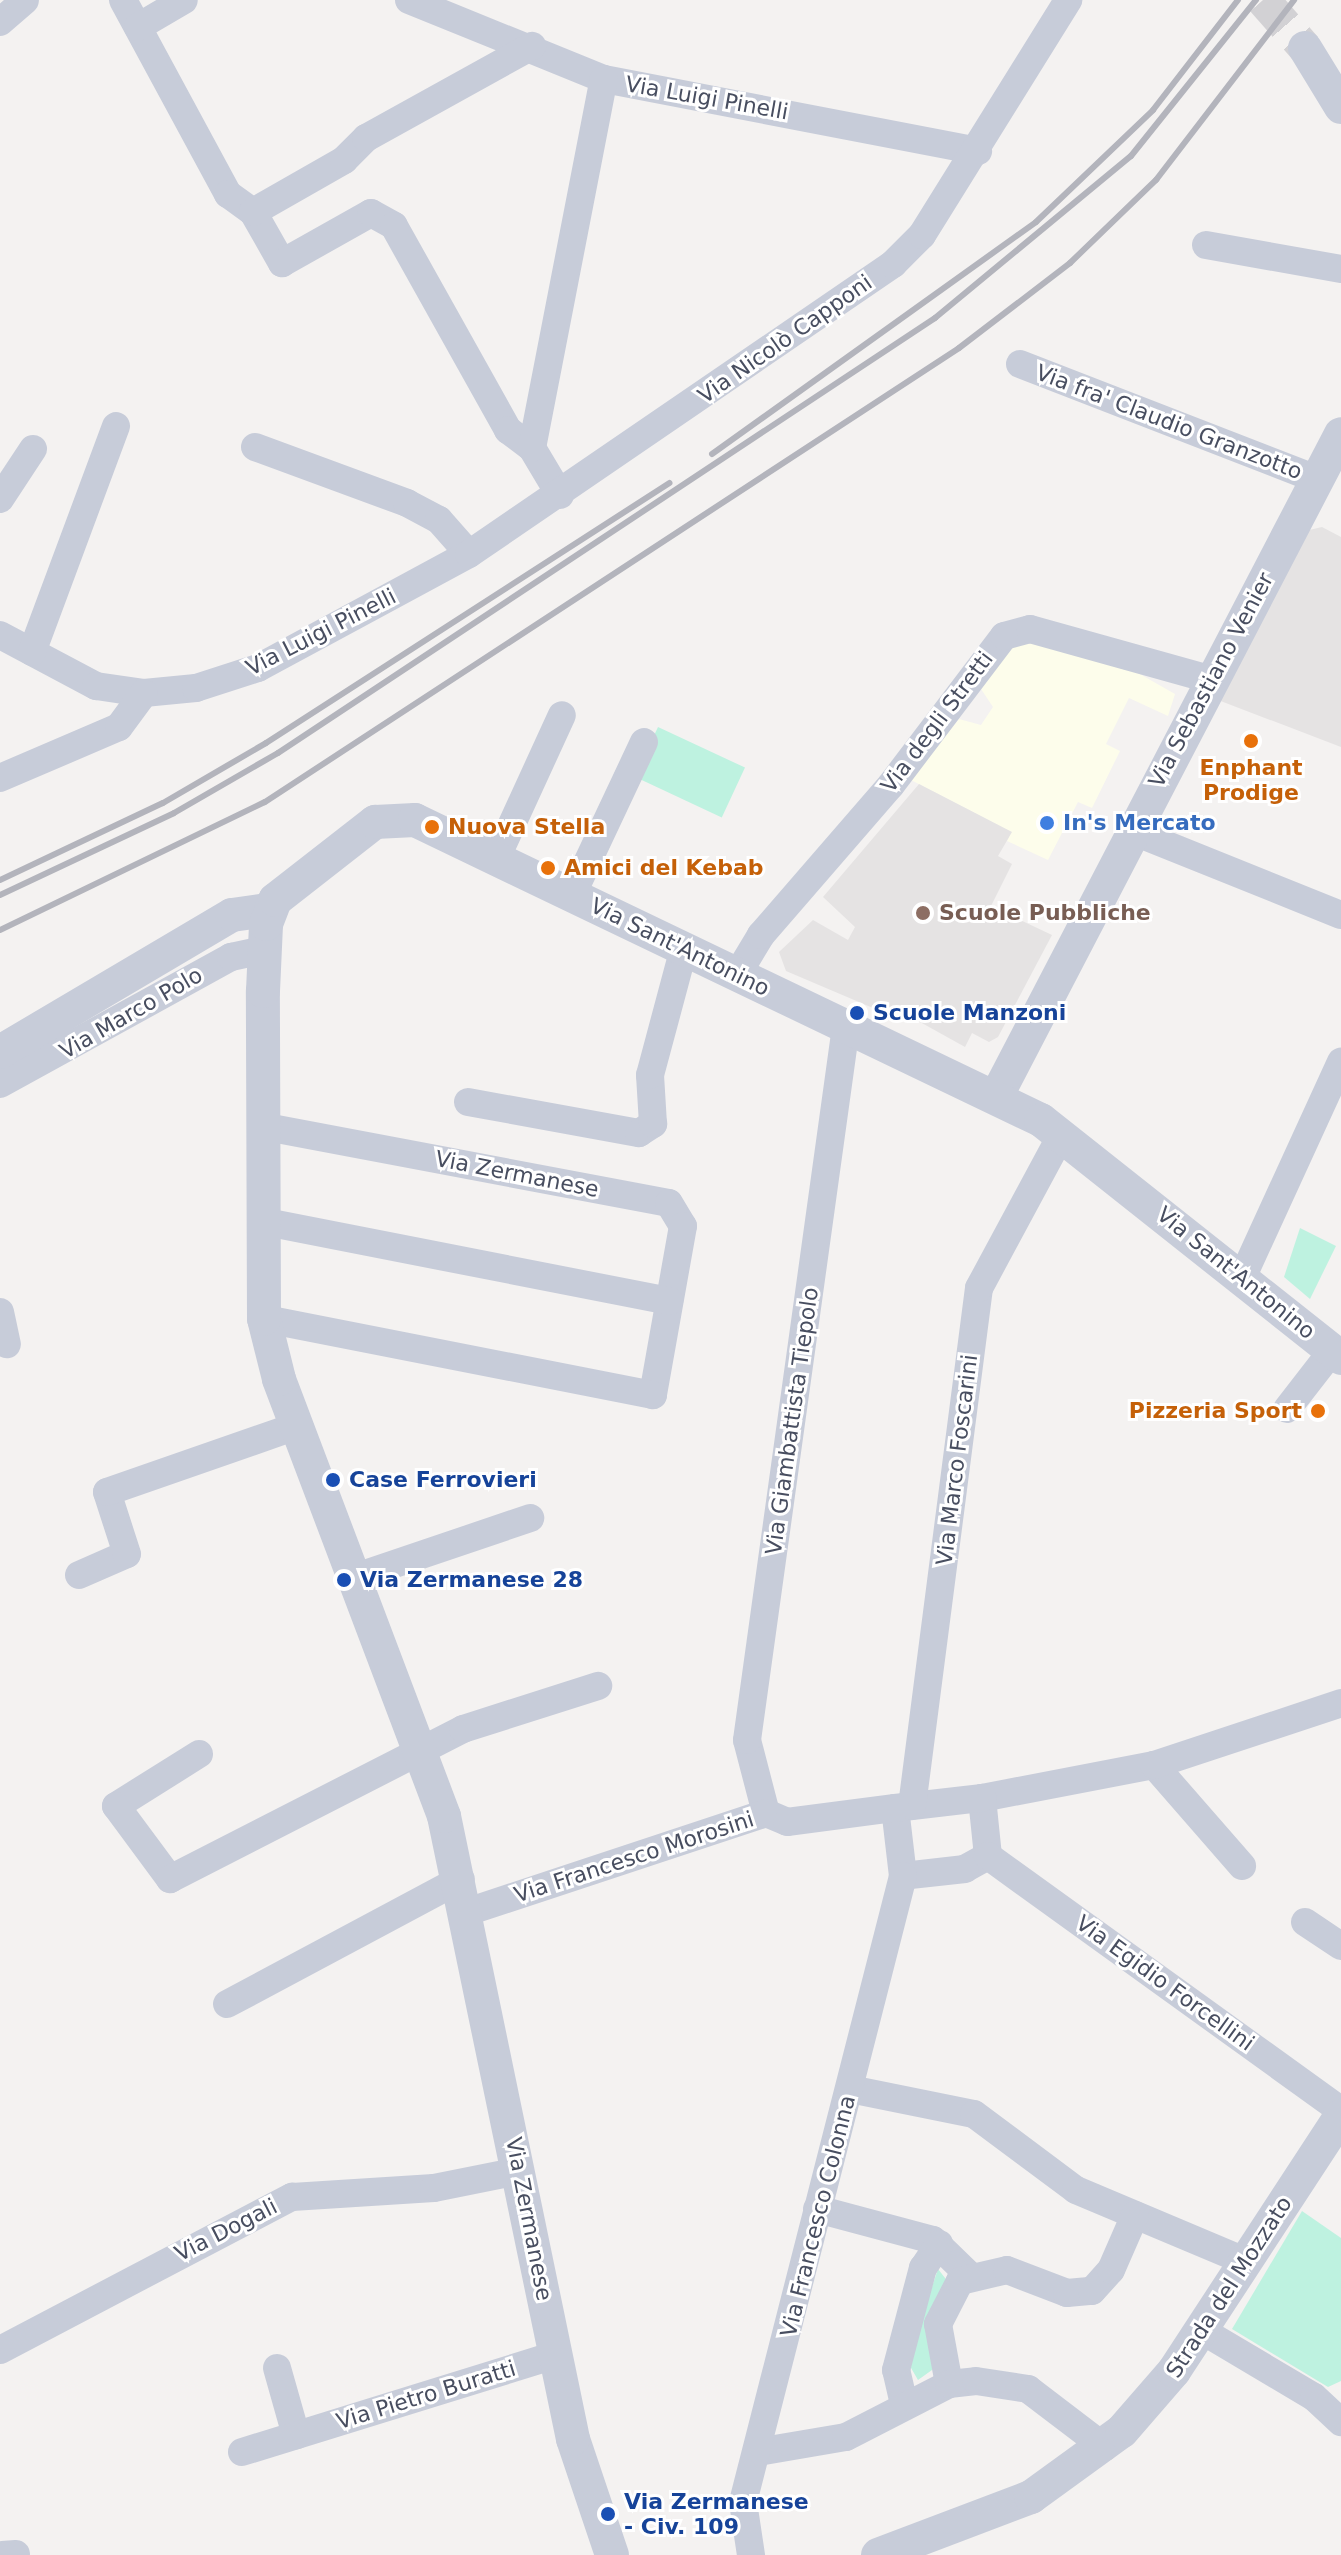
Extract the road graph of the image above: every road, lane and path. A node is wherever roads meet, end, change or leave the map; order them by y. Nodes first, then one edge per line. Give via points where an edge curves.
1 (123, 0) edge
2 (184, 0) edge
3 (409, 0) edge
4 (1068, 0) edge
5 (138, 27) junction
6 (532, 46) junction
7 (1305, 48) junction
8 (1341, 76) edge
9 (604, 79) junction
10 (1341, 92) edge
11 (1341, 107) edge
12 (978, 151) junction
13 (253, 212) junction
14 (1206, 245) dead end
15 (1341, 269) edge
16 (1020, 364) dead end
17 (116, 426) dead end
18 (1341, 434) edge
19 (255, 447) dead end
20 (532, 448) junction
21 (33, 449) dead end
22 (1319, 480) junction
23 (560, 495) junction
24 (0, 499) edge
25 (469, 554) junction
26 (0, 635) edge
27 (32, 652) junction
28 (1209, 679) junction
29 (144, 693) junction
30 (562, 715) dead end
31 (644, 742) dead end
32 (0, 778) edge
33 (1132, 831) junction
34 (496, 859) junction
35 (572, 895) junction
36 (269, 910) junction
37 (1341, 915) edge
38 (684, 948) junction
39 (264, 950) junction
40 (737, 975) junction
41 (846, 1027) junction
42 (0, 1052) edge
43 (1341, 1062) edge
44 (0, 1084) edge
45 (996, 1097) junction
46 (468, 1102) dead end
47 (261, 1126) junction
48 (1062, 1134) junction
49 (261, 1221) junction
50 (1242, 1278) junction
51 (669, 1301) junction
52 (0, 1312) edge
53 (264, 1319) junction
54 (7, 1344) dead end
55 (1337, 1355) edge
56 (1287, 1409) dead end
57 (297, 1426) junction
58 (530, 1518) dead end
59 (79, 1575) dead end
60 (356, 1577) junction
61 (598, 1686) dead end
62 (1341, 1703) edge
63 (423, 1753) junction
64 (199, 1754) dead end
65 (1154, 1765) junction
66 (982, 1798) junction
67 (904, 1807) junction
68 (766, 1813) junction
69 (988, 1856) junction
70 (1242, 1866) dead end
71 (903, 1876) junction
72 (461, 1879) junction
73 (467, 1912) junction
74 (1305, 1922) dead end
75 (1341, 1946) edge
76 (227, 2004) dead end
77 (850, 2089) junction
78 (1341, 2114) edge
79 (519, 2171) junction
80 (817, 2209) junction
81 (1135, 2215) junction
82 (939, 2244) junction
83 (1247, 2262) junction
84 (968, 2274) junction
85 (1201, 2330) junction
86 (0, 2350) edge
87 (556, 2355) junction
88 (277, 2368) dead end
89 (949, 2384) junction
90 (904, 2404) junction
91 (1341, 2422) edge
92 (296, 2435) junction
93 (1104, 2447) junction
94 (242, 2452) dead end
95 (758, 2452) junction
96 (16, 2554) edge
97 (2, 2555) edge
98 (612, 2555) edge
99 (751, 2555) edge
100 (878, 2555) edge

1 - 5 street
2 - 5 street
3 - 6 street
4 - 12 street
5 - 13 street via 228,194
6 - 9 street
6 - 13 street via 366,138 344,160
7 - 8 street
7 - 10 street
7 - 11 street
9 - 12 street, Via Luigi Pinelli
9 - 20 street, Via Luigi Pinelli
12 - 23 street, Via Nicolò Capponi via 922,235 893,264
13 - 20 street via 282,263 371,213 394,226 508,430
14 - 15 street
16 - 22 street, Via fra' Claudio Granzotto
17 - 27 street
18 - 22 street, Via Sebastiano Venier
19 - 25 street via 407,503 439,520
20 - 23 street
21 - 24 street
22 - 28 street, Via Sebastiano Venier
23 - 25 street, Via Luigi Pinelli
25 - 29 street, Via Luigi Pinelli via 258,668 196,688
26 - 27 street, Via Luigi Pinelli
27 - 29 street, Via Luigi Pinelli via 96,686
28 - 33 street, Via Sebastiano Venier
28 - 40 street, Via degli Stretti via 1030,629 1004,636 891,785 761,935
29 - 32 street via 119,727
30 - 34 street
31 - 35 street
33 - 37 street
33 - 45 street, Via Sebastiano Venier
34 - 35 street, Via Sant'Antonino
34 - 36 street, Via Sant'Antonino via 415,820 387,817 298,876
35 - 38 street, Via Sant'Antonino
36 - 39 street, Via Zermanese
36 - 42 street via 247,909
38 - 40 street, Via Sant'Antonino
38 - 46 street via 650,1075 653,1124 639,1133
39 - 44 street, Via Marco Polo via 231,957
39 - 47 street, Via Zermanese
40 - 41 street, Via Sant'Antonino
41 - 45 street, Via Sant'Antonino
41 - 68 street, Via Giambattista Tiepolo via 747,1740
43 - 50 street
45 - 48 street, Via Sant'Antonino
47 - 49 street, Via Zermanese
47 - 51 street, Via Zermanese via 669,1203 683,1226
48 - 50 street, Via Sant'Antonino
48 - 67 street, Via Marco Foscarini via 979,1288
49 - 51 street
49 - 53 street, Via Zermanese
50 - 55 street, Via Sant'Antonino
51 - 53 street, Via Zermanese via 653,1395
52 - 54 street
53 - 57 street, Via Zermanese
55 - 56 street
57 - 59 street via 107,1492 127,1554
57 - 60 street, Via Zermanese
58 - 60 street
60 - 63 street, Via Zermanese
61 - 63 street via 463,1729
62 - 65 street, Via Francesco Morosini
63 - 64 street via 170,1879 116,1806
63 - 72 street, Via Zermanese
65 - 66 street, Via Francesco Morosini
65 - 70 street
66 - 67 street, Via Francesco Morosini
66 - 69 street
67 - 68 street, Via Francesco Morosini via 787,1822
67 - 71 street
68 - 73 street, Via Francesco Morosini
69 - 71 street via 965,1869
69 - 78 street, Via Egidio Forcellini
71 - 77 street, Via Francesco Colonna
72 - 73 street, Via Zermanese
72 - 76 street
73 - 79 street, Via Zermanese
74 - 75 street
77 - 80 street, Via Francesco Colonna
77 - 81 street via 974,2114 1061,2182
78 - 83 street, Strada del Mozzato
79 - 86 street, Via Dogali via 434,2188 292,2197
79 - 87 street, Via Zermanese
80 - 82 street
80 - 95 street, Via Francesco Colonna
81 - 83 street
81 - 84 street via 1111,2270 1092,2291 1067,2293 1007,2270
82 - 84 street
82 - 90 street via 923,2268 896,2370
83 - 85 street, Strada del Mozzato
84 - 89 street via 945,2300 938,2324
85 - 91 street via 1314,2397
85 - 93 street, Strada del Mozzato via 1158,2392
87 - 92 street, Via Pietro Buratti
87 - 98 street, Via Zermanese via 587,2492
88 - 92 street
89 - 90 street
89 - 93 street via 996,2381 1028,2389
90 - 95 street via 846,2437
92 - 94 street, Via Pietro Buratti
93 - 100 street, Strada del Mozzato via 1018,2504
95 - 99 street, Via Francesco Colonna via 741,2516
96 - 97 street

